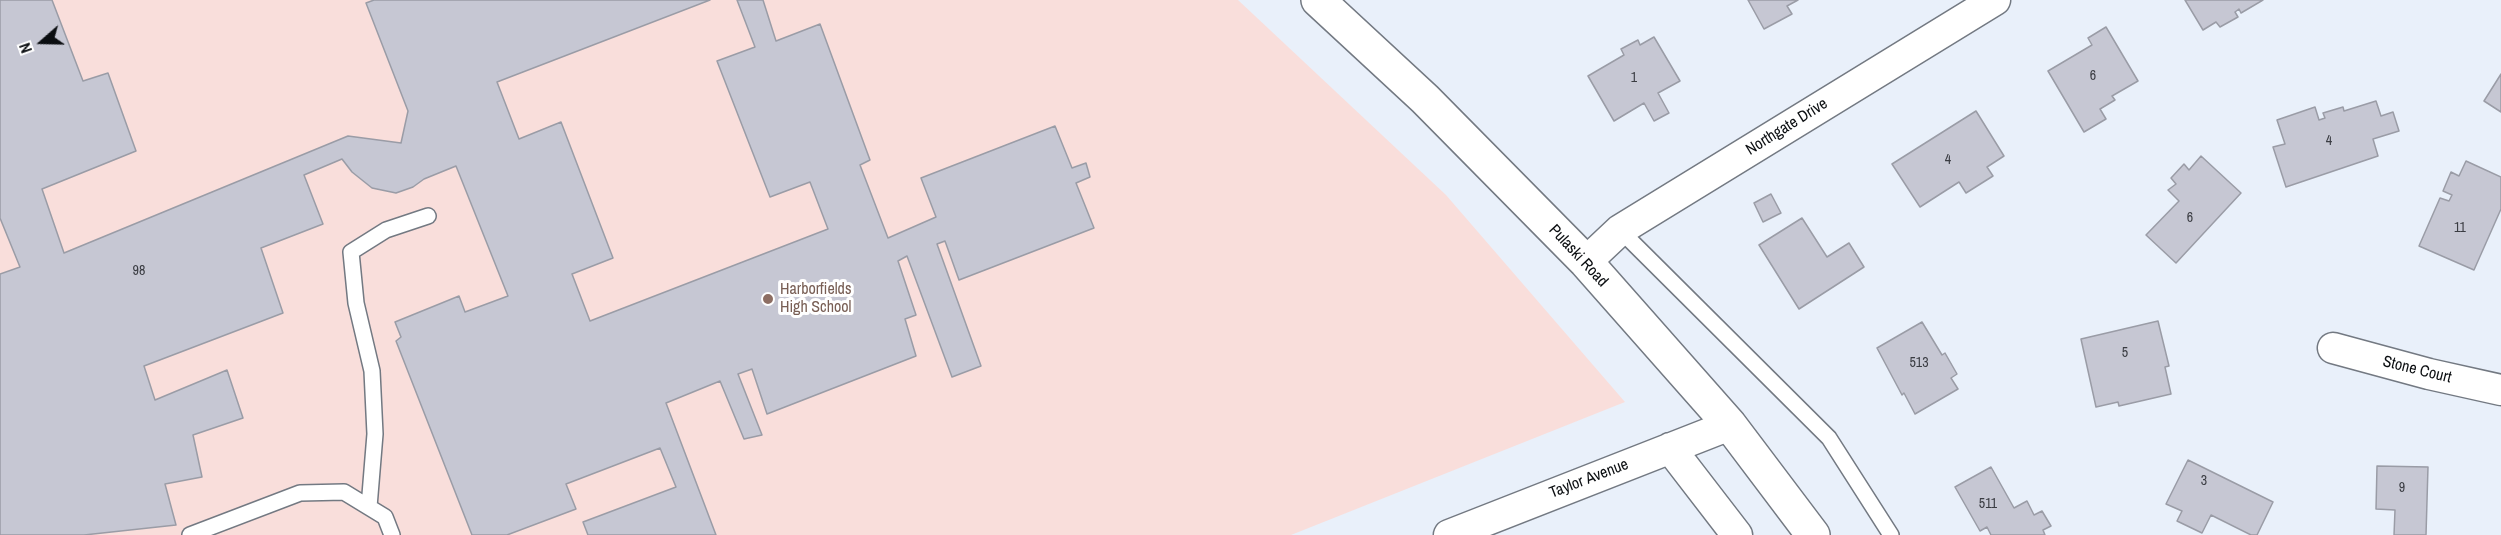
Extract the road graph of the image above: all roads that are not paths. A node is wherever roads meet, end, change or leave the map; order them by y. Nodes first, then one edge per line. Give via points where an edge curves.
1 (1318, 0) edge
2 (1995, 0) edge
3 (428, 216) dead end
4 (1620, 230) junction
5 (1586, 262) junction
6 (2333, 348) dead end
7 (2501, 390) edge
8 (1730, 425) junction
9 (1670, 448) junction
10 (369, 507) junction
11 (190, 535) edge
12 (392, 535) edge
13 (1449, 535) edge
14 (1737, 535) edge
15 (1813, 535) edge
16 (1891, 535) edge

1 - 5 main road, Pulaski Road via 1425,99
2 - 4 street, Northgate Drive
3 - 10 lane via 386,230 351,252 356,303 372,371 375,434
4 - 5 street, Northgate Drive
4 - 16 lane via 1829,438
5 - 8 main road, Pulaski Road
6 - 7 street, Stone Court
8 - 9 street, Taylor Avenue
8 - 15 main road, Pulaski Road
9 - 13 street, Taylor Avenue
9 - 14 street
10 - 11 lane via 344,492 300,493
10 - 12 lane via 385,517

